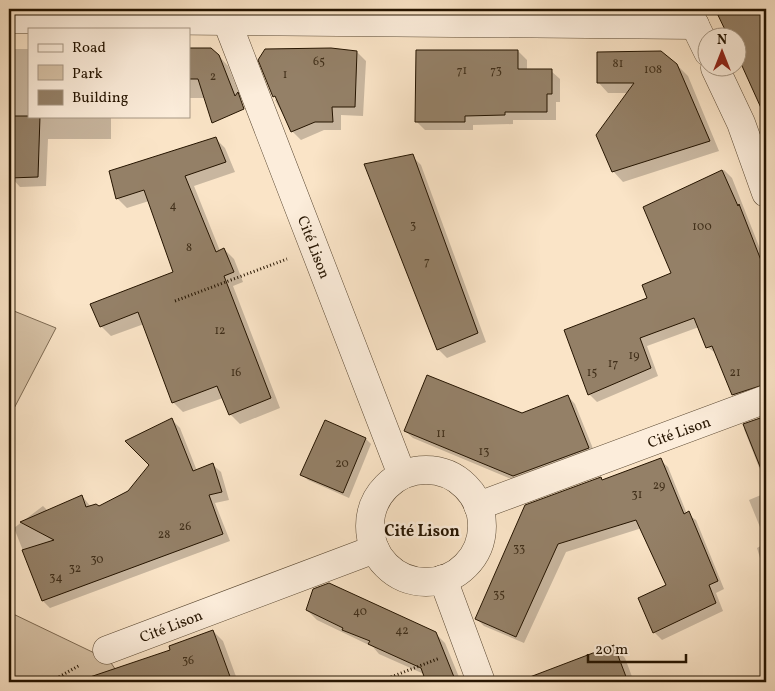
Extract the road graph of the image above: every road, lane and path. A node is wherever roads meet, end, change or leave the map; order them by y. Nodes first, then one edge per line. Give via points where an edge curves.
1 (691, 17) edge
2 (9, 18) edge
3 (226, 19) junction
4 (698, 31) edge
5 (720, 78) edge
6 (766, 193) edge
7 (315, 249) junction
8 (175, 301) dead end
9 (766, 399) edge
10 (402, 475) junction
11 (478, 506) junction
12 (375, 549) junction
13 (443, 579) junction
14 (468, 645) junction
15 (107, 650) dead end
16 (378, 682) edge
17 (481, 682) edge

1 - 3 street via 396,23
1 - 4 street
2 - 3 street
3 - 7 street, Cité Lison
5 - 6 street
7 - 8 path
7 - 10 street, Cité Lison
9 - 11 street, Cité Lison
10 - 11 street via 420,470 439,471 456,478 469,490
10 - 12 street via 390,482 373,506 370,528
11 - 13 street via 482,521 476,550 468,562
12 - 13 street via 396,573 427,582
12 - 15 street, Cité Lison
13 - 14 street
14 - 16 path via 415,670
14 - 17 street

